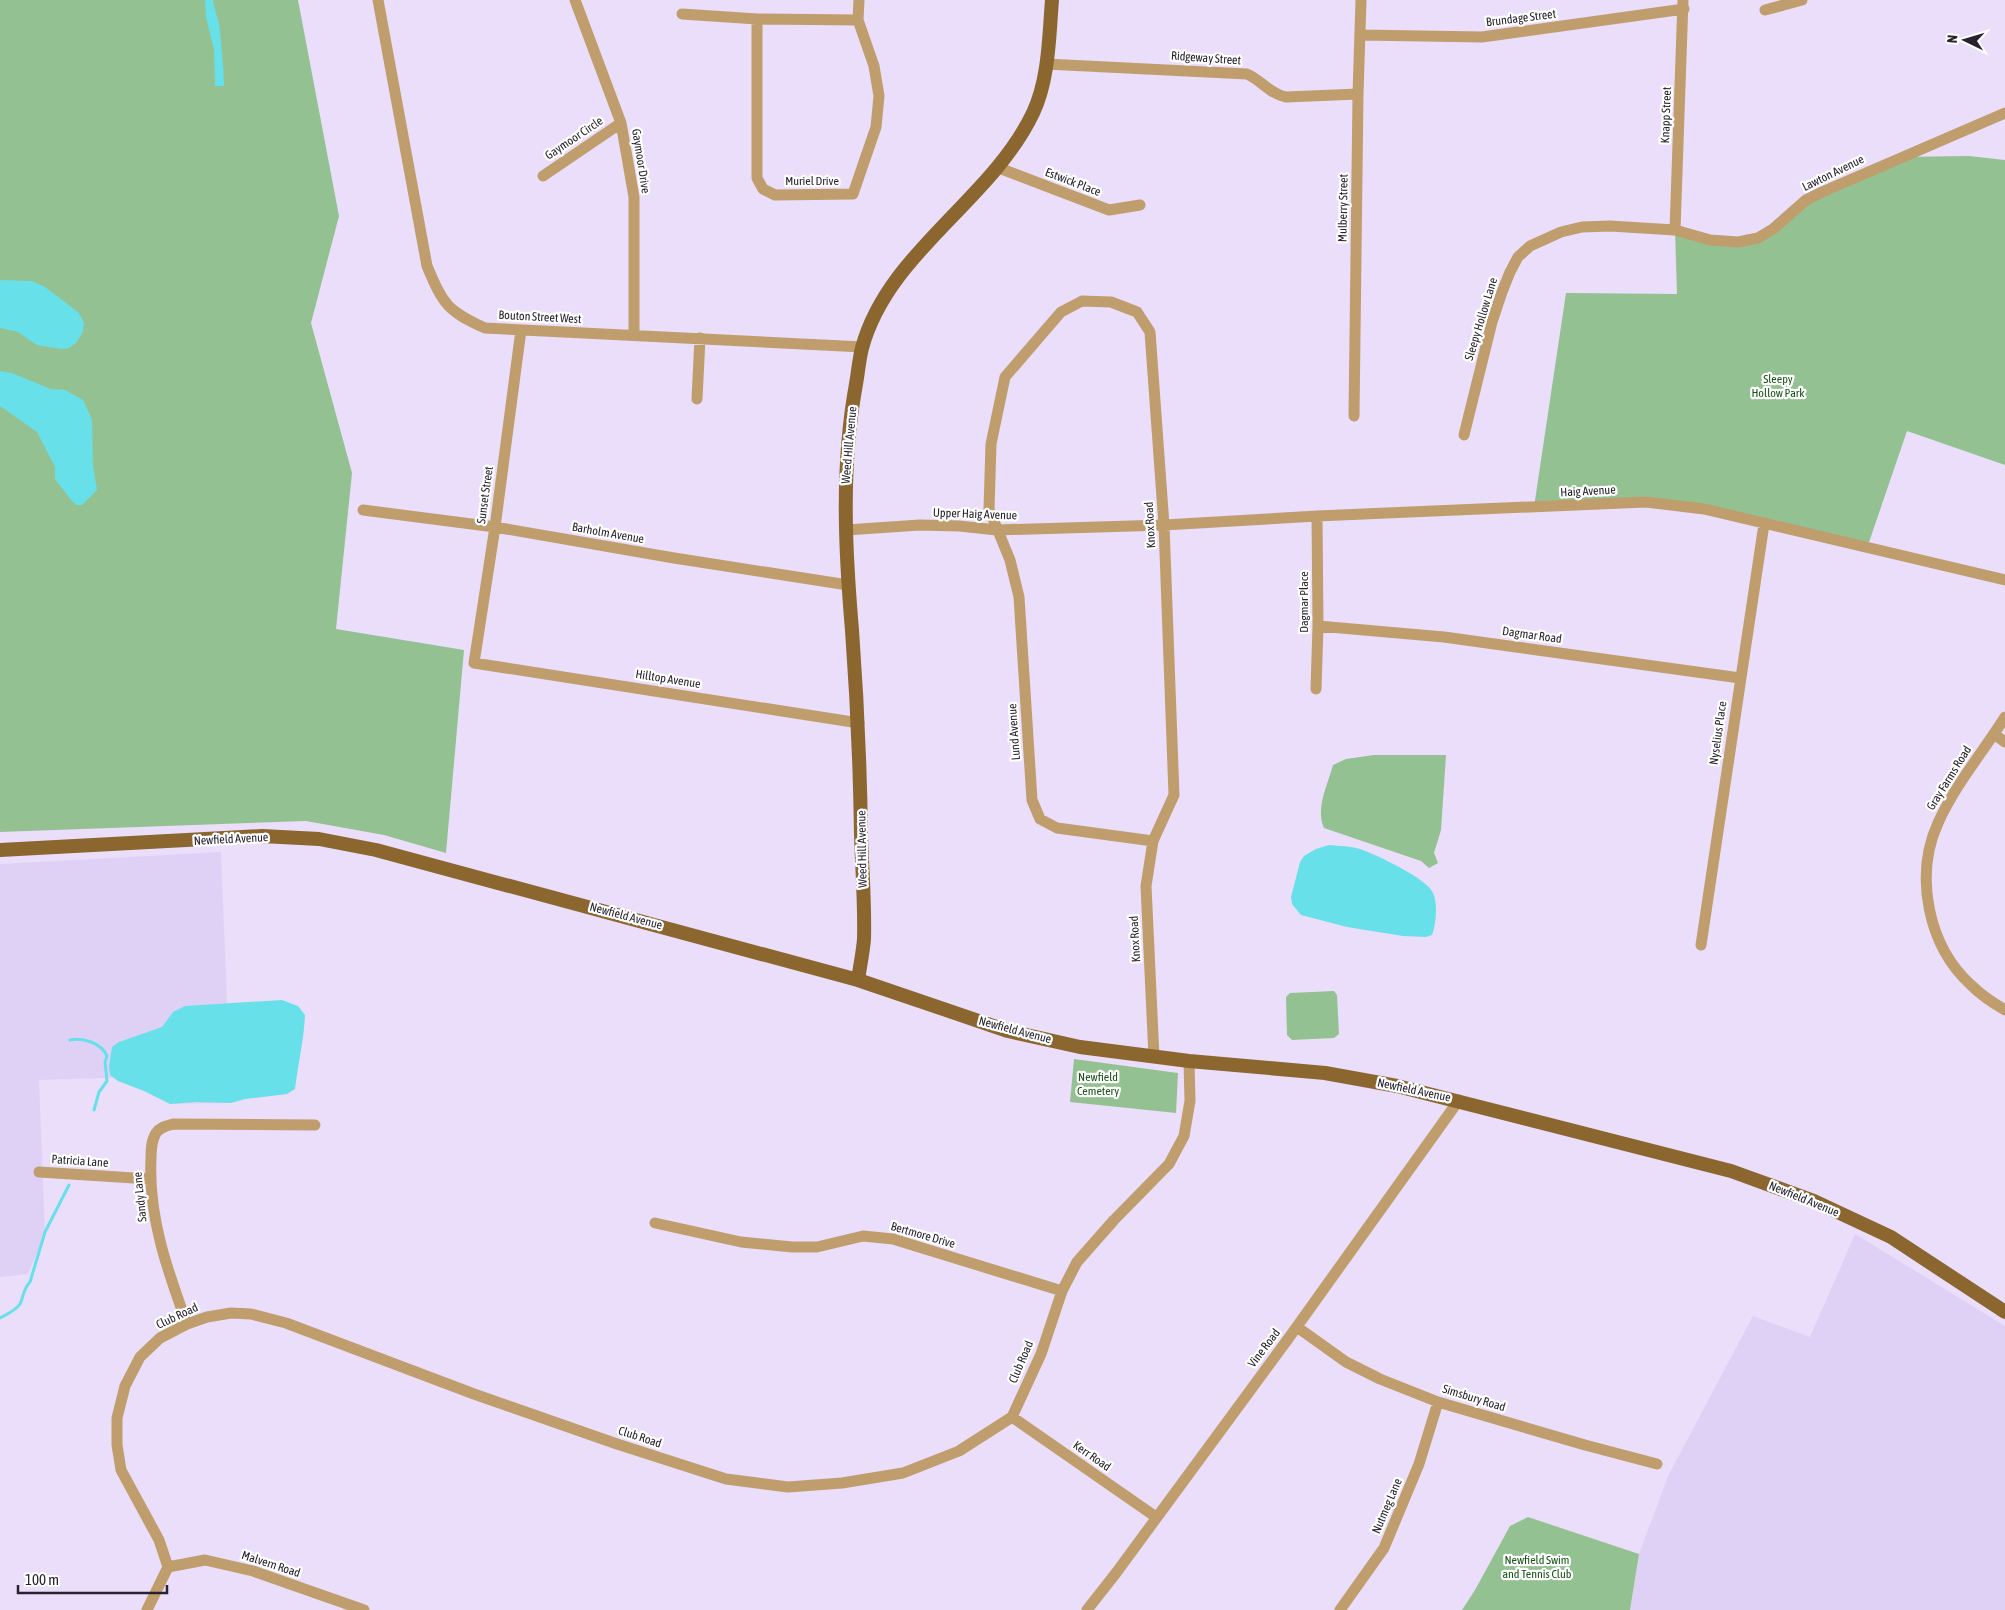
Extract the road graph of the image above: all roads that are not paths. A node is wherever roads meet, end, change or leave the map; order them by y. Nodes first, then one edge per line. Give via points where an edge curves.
1 (378, 0) edge
2 (576, 0) edge
3 (858, 0) edge
4 (1052, 0) edge
5 (1361, 0) edge
6 (1802, 0) edge
7 (1683, 5) edge
8 (1765, 10) dead end
9 (682, 14) dead end
10 (757, 18) junction
11 (858, 20) junction
12 (1360, 35) junction
13 (1046, 64) junction
14 (1358, 94) junction
15 (2005, 113) edge
16 (621, 123) junction
17 (999, 168) junction
18 (543, 176) dead end
19 (1140, 205) dead end
20 (1675, 230) junction
21 (521, 330) junction
22 (634, 335) junction
23 (700, 338) junction
24 (863, 348) junction
25 (696, 398) dead end
26 (1354, 416) dead end
27 (1464, 435) dead end
28 (363, 510) dead end
29 (1317, 516) junction
30 (1764, 524) junction
31 (1164, 525) junction
32 (495, 527) junction
33 (846, 530) junction
34 (997, 530) junction
35 (2005, 580) edge
36 (848, 585) junction
37 (1318, 626) junction
38 (474, 663) joint
39 (1740, 678) junction
40 (1316, 689) dead end
41 (2005, 717) edge
42 (859, 723) junction
43 (1994, 734) junction
44 (2005, 742) edge
45 (1153, 841) junction
46 (0, 850) edge
47 (1701, 945) dead end
48 (858, 980) junction
49 (2005, 1010) edge
50 (1154, 1057) junction
51 (1189, 1061) junction
52 (1459, 1100) junction
53 (315, 1125) dead end
54 (40, 1172) dead end
55 (150, 1179) junction
56 (655, 1223) dead end
57 (1062, 1291) junction
58 (2005, 1312) edge
59 (187, 1324) junction
60 (1297, 1327) junction
61 (1438, 1402) junction
62 (1012, 1417) junction
63 (1657, 1464) dead end
64 (1156, 1517) junction
65 (168, 1567) junction
66 (147, 1610) edge
67 (364, 1610) edge
68 (1087, 1610) edge
69 (1340, 1610) edge

1 - 21 street, Bouton Street West via 427,266 440,298 461,317 485,328
2 - 16 street, Gaymoor Drive
3 - 11 street
4 - 13 main road, Weed Hill Avenue
5 - 12 street, Mulberry Street
6 - 8 street
7 - 12 street, Brundage Street via 1482,37
7 - 20 street, Knapp Street
9 - 10 street
10 - 11 street
10 - 11 street, Muriel Drive via 757,178 764,189 775,195 853,194 876,127 879,96 874,66
12 - 14 street, Mulberry Street
13 - 14 street, Ridgeway Street via 1247,74 1286,97
13 - 17 main road, Weed Hill Avenue via 1034,111 1018,142
14 - 26 street, Mulberry Street
15 - 20 street, Lawton Avenue via 1806,200 1758,238 1738,242 1710,240
16 - 18 street, Gaymoor Circle
16 - 22 street, Gaymoor Drive via 634,197
17 - 19 street, Estwick Place via 1109,210
17 - 24 main road, Weed Hill Avenue via 900,275 878,308
20 - 27 street, Sleepy Hollow Lane via 1582,227 1561,232 1530,246 1518,257 1497,307
21 - 22 street, Bouton Street West
21 - 32 street, Sunset Street
22 - 23 street, Bouton Street West
23 - 24 street, Bouton Street West
23 - 25 street
24 - 33 main road, Weed Hill Avenue via 846,460
28 - 32 street, Barholm Avenue
29 - 30 street, Haig Avenue via 1646,502 1704,509
29 - 31 street, Haig Avenue
29 - 37 street, Dagmar Place
30 - 35 street, Haig Avenue
30 - 39 street, Nyselius Place
31 - 34 street, Upper Haig Avenue
31 - 34 street, Knox Road via 1150,332 1137,312 1111,302 1082,301 1061,312 1006,377 991,444 989,510
31 - 45 street, Knox Road via 1174,795
32 - 36 street, Barholm Avenue
32 - 38 street, Sunset Street
33 - 34 street, Upper Haig Avenue via 920,525
33 - 36 main road, Weed Hill Avenue
34 - 45 street, Lund Avenue via 1010,560 1019,597 1032,800 1040,819 1058,828
36 - 42 main road, Weed Hill Avenue
37 - 39 street, Dagmar Road via 1444,637
37 - 40 street, Dagmar Place
38 - 42 street, Hilltop Avenue
39 - 47 street, Nyselius Place
41 - 43 street, Gray Farms Road
42 - 48 main road, Weed Hill Avenue via 864,940
43 - 44 street
43 - 49 street, Gray Farms Road via 1937,824 1927,869 1928,899 1932,923 1940,942 1958,970 1970,984
45 - 50 street, Knox Road via 1146,886
46 - 48 main road, Newfield Avenue via 262,836 319,839 450,868
48 - 50 main road, Newfield Avenue via 1008,1031 1080,1047
50 - 51 main road, Newfield Avenue
51 - 52 main road, Newfield Avenue via 1325,1073
51 - 57 street, Club Road via 1190,1101 1184,1136 1169,1164 1077,1262
52 - 58 main road, Newfield Avenue via 1731,1171 1814,1201 1891,1237
52 - 60 street, Vine Road
53 - 55 street, Sandy Lane via 173,1124 162,1127 152,1146
54 - 55 street, Patricia Lane
55 - 59 street, Sandy Lane via 159,1241
56 - 57 street, Bertmore Drive via 741,1242 792,1247 816,1247 864,1236 893,1239
57 - 62 street, Club Road via 1041,1354
59 - 62 street, Club Road via 231,1313 251,1314 286,1323 617,1444 726,1479 788,1487 842,1483 903,1473 959,1452
59 - 65 street, Club Road via 160,1338 140,1357 125,1386 116,1418 121,1470 159,1540
60 - 61 street, Simsbury Road via 1346,1362
60 - 64 street, Vine Road
61 - 63 street, Simsbury Road
61 - 69 street, Nutmeg Lane via 1419,1464 1384,1548
62 - 64 street, Kerr Road
64 - 68 street, Vine Road
65 - 66 street
65 - 67 street, Malvern Road via 205,1560 253,1572

